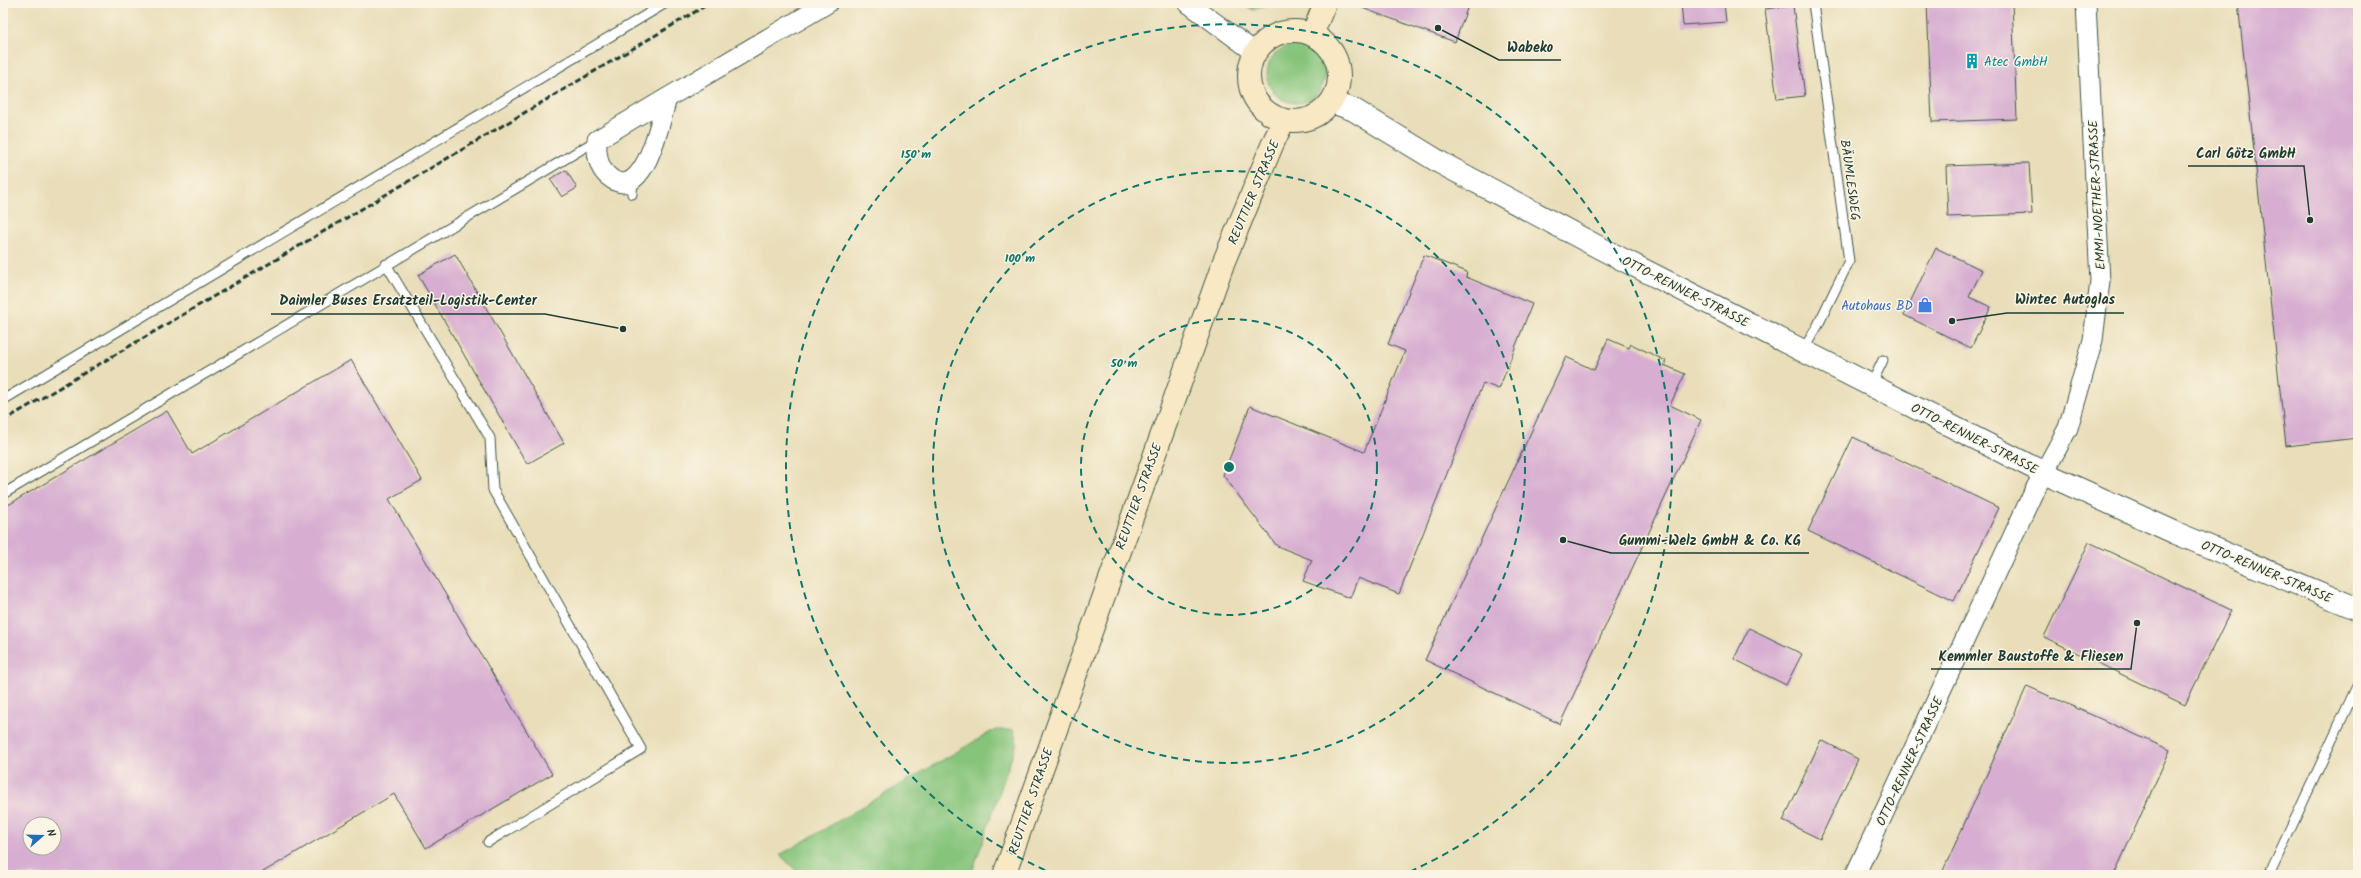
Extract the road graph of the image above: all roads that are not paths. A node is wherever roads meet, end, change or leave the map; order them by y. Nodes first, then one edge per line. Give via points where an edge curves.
1 (666, 3) edge
2 (828, 3) edge
3 (1188, 3) edge
4 (1325, 3) edge
5 (1813, 3) edge
6 (2086, 3) edge
7 (1312, 35) junction
8 (1256, 53) junction
9 (667, 98) junction
10 (1332, 102) junction
11 (1284, 120) junction
12 (597, 140) junction
13 (386, 264) junction
14 (1803, 350) junction
15 (1883, 360) dead end
16 (1871, 385) junction
17 (3, 400) edge
18 (2044, 473) junction
19 (3, 494) edge
20 (2358, 609) edge
21 (2358, 684) edge
22 (488, 842) dead end
23 (1004, 875) edge
24 (1855, 875) edge
25 (2269, 875) edge

1 - 17 lane
2 - 9 street
3 - 8 street
4 - 7 main road
5 - 14 lane, BÄUMLESWEG via 1849,260
6 - 18 street, EMMI-NOETHER-STRASSE via 2100,281 2093,340 2068,428
7 - 8 main road via 1294,31 1276,35 1265,42
7 - 10 main road via 1330,48 1339,69 1337,91
8 - 11 main road via 1249,76 1251,88 1263,108
9 - 12 street
9 - 12 street via 653,148 632,187 612,180 603,172 596,149
10 - 11 main road via 1311,118 1302,121
10 - 14 street, OTTO-RENNER-STRASSE via 1354,110 1441,163 1602,249
11 - 23 main road, REUTTIER STRASSE via 1272,143 1224,261
12 - 13 lane
13 - 19 lane
13 - 22 lane via 490,438 494,490 641,749
14 - 16 street, OTTO-RENNER-STRASSE
15 - 16 lane
16 - 18 street, OTTO-RENNER-STRASSE
18 - 20 street, OTTO-RENNER-STRASSE via 2176,533
18 - 24 street, OTTO-RENNER-STRASSE
21 - 25 lane

